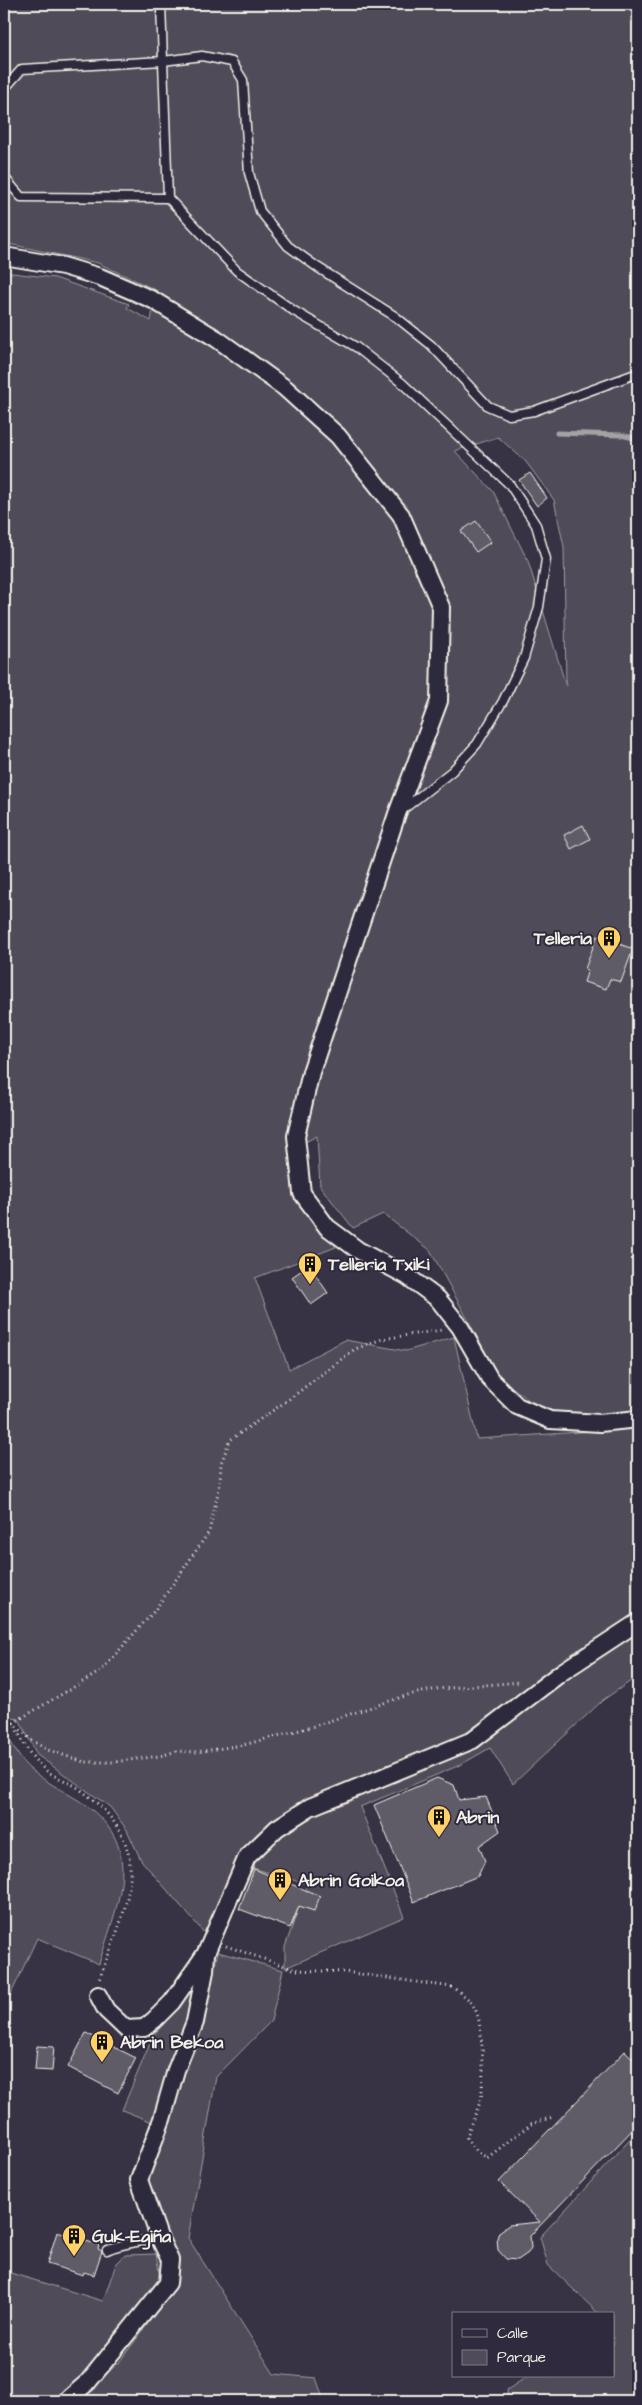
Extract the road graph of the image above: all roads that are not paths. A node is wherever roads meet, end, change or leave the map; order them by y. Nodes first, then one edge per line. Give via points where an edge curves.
1 (161, 4) edge
2 (163, 61) junction
3 (4, 147) edge
4 (4, 177) edge
5 (168, 198) junction
6 (4, 256) edge
7 (638, 373) edge
8 (398, 814) junction
9 (638, 1419) edge
10 (638, 1622) edge
11 (209, 1947) junction
12 (98, 1996) road end
13 (159, 2237) junction
14 (107, 2250) dead end
15 (66, 2401) edge

1 - 2 lane
2 - 3 lane via 22,69 5,88
2 - 5 lane
2 - 7 lane via 202,56 232,62 243,80 249,174 260,211 288,246 396,317 431,345 488,406 510,415 534,411
4 - 5 lane via 20,197
5 - 8 lane via 237,271 356,347 402,383 510,485 536,525 546,559 539,607 524,658 477,744 452,771
6 - 8 street via 63,266 100,278 153,300 217,339 285,388 338,436 401,515 441,607 439,701
8 - 9 street via 311,1072 296,1136 302,1193 327,1228 358,1250 407,1276 438,1299 460,1327 490,1379 517,1406 550,1420 600,1422
10 - 11 street via 562,1672 473,1740 310,1807 277,1828 247,1856
11 - 12 street via 172,2002 144,2028 126,2029 106,2010
11 - 13 street via 195,2022 139,2180
13 - 14 lane via 120,2244
13 - 15 street via 170,2260 168,2283 88,2382

